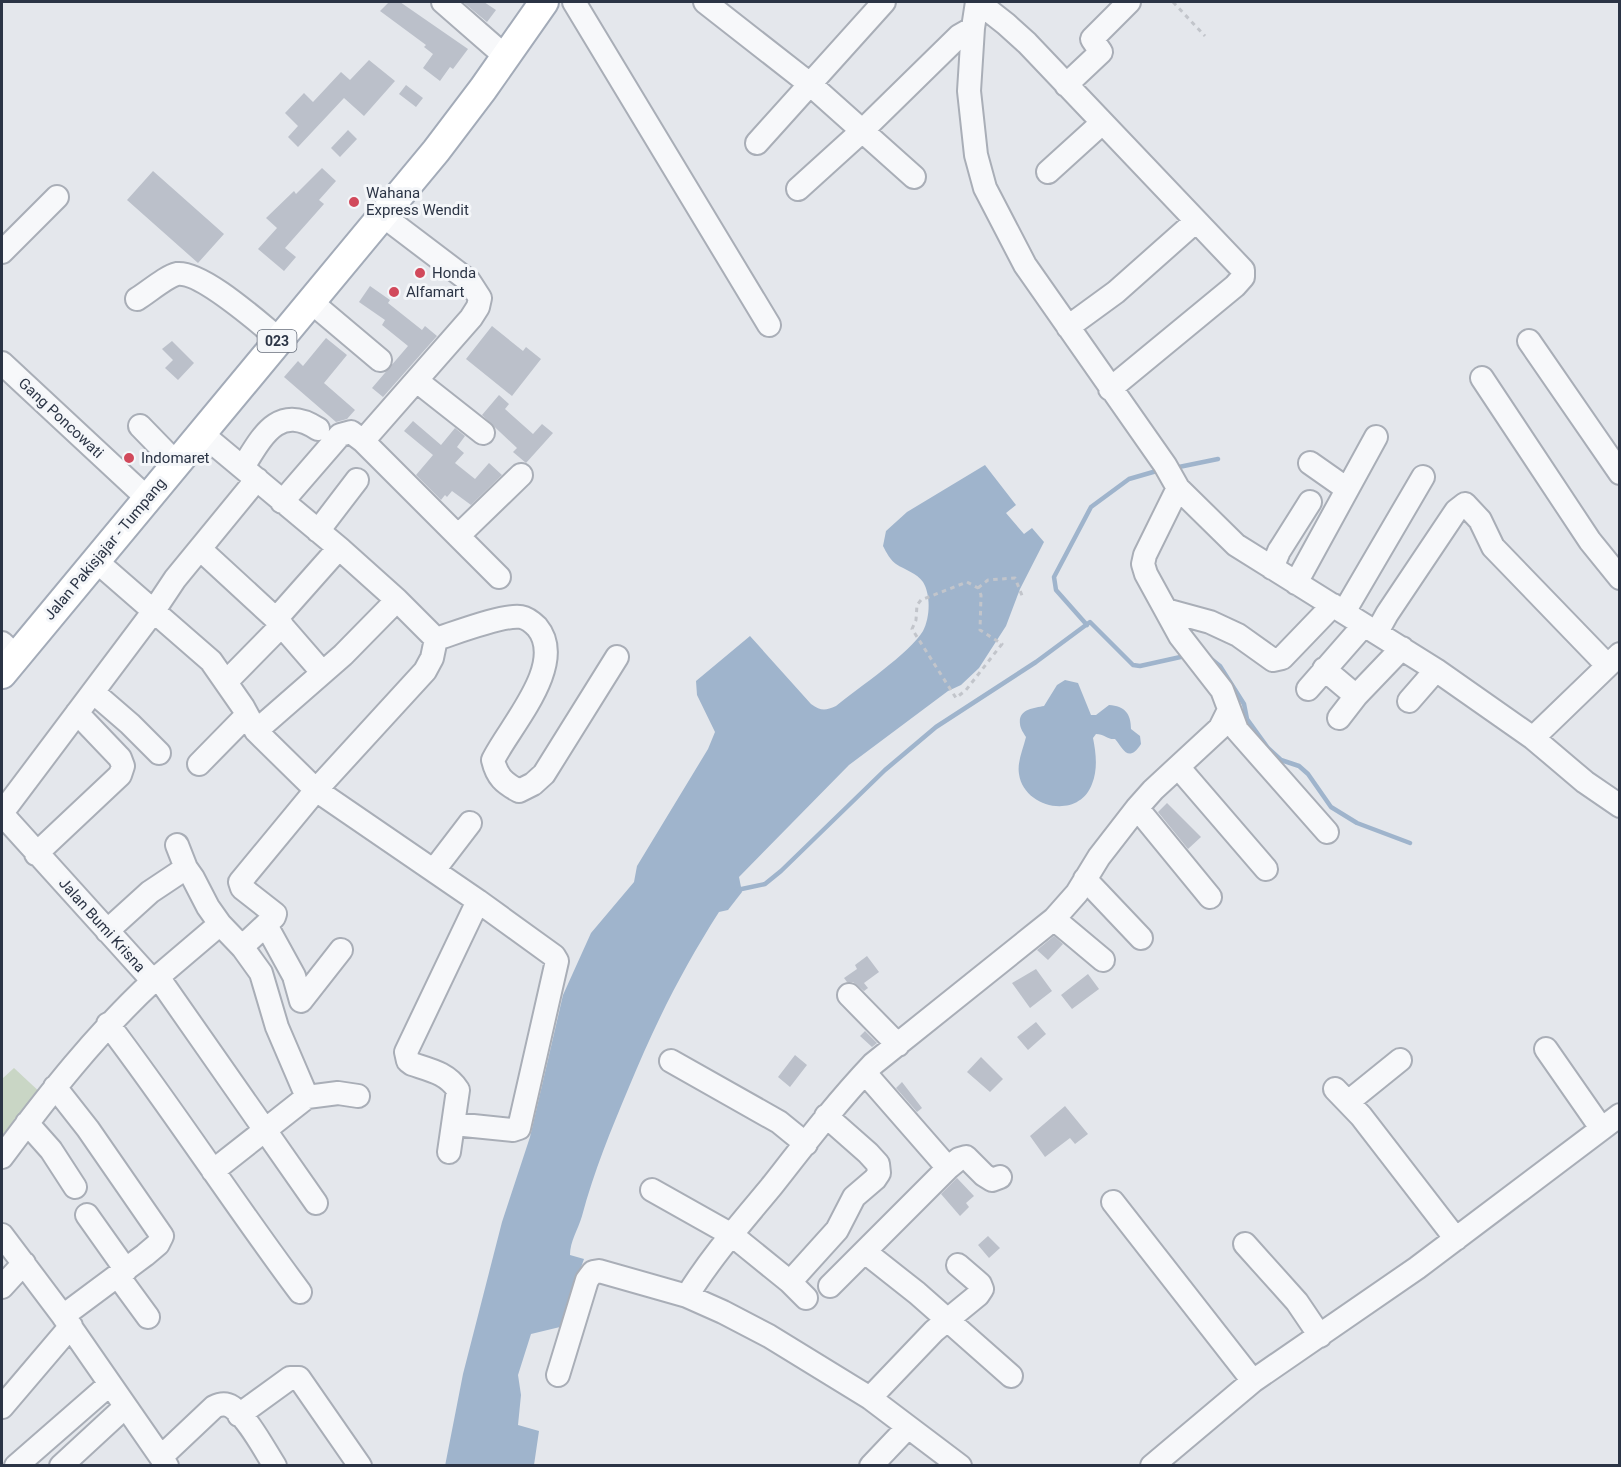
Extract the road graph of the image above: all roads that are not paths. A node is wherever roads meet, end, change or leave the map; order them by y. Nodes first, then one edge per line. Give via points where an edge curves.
1 (443, 2) edge
2 (544, 2) edge
3 (574, 2) edge
4 (705, 2) edge
5 (884, 2) edge
6 (978, 2) edge
7 (1129, 2) edge
8 (973, 28) junction
9 (506, 57) junction
10 (811, 85) junction
11 (1066, 85) junction
12 (1102, 123) junction
13 (862, 131) junction
14 (757, 143) dead end
15 (1048, 172) dead end
16 (914, 177) dead end
17 (798, 189) dead end
18 (57, 197) dead end
19 (382, 215) junction
20 (1196, 221) junction
21 (2, 252) edge
22 (137, 299) dead end
23 (310, 301) junction
24 (770, 325) dead end
25 (1068, 327) junction
26 (279, 339) junction
27 (1529, 341) dead end
28 (380, 360) dead end
29 (2, 363) edge
30 (1482, 378) dead end
31 (417, 381) junction
32 (1110, 389) junction
33 (140, 426) dead end
34 (318, 429) dead end
35 (201, 433) junction
36 (483, 433) dead end
37 (1376, 437) dead end
38 (363, 441) junction
39 (176, 463) junction
40 (1310, 463) dead end
41 (250, 473) junction
42 (1620, 473) edge
43 (520, 475) dead end
44 (1170, 475) junction
45 (1424, 477) dead end
46 (357, 480) dead end
47 (1347, 489) junction
48 (147, 498) junction
49 (282, 501) junction
50 (1310, 502) dead end
51 (318, 531) junction
52 (458, 536) junction
53 (339, 548) junction
54 (200, 549) junction
55 (95, 560) junction
56 (1272, 568) junction
57 (499, 577) dead end
58 (1620, 578) edge
59 (1296, 583) junction
60 (397, 600) junction
61 (1338, 609) junction
62 (1166, 610) junction
63 (153, 612) junction
64 (279, 622) junction
65 (1370, 629) junction
66 (436, 639) junction
67 (1402, 648) junction
68 (617, 657) dead end
69 (6, 658) edge
70 (1613, 660) edge
71 (1324, 669) junction
72 (1436, 670) junction
73 (322, 672) junction
74 (226, 682) junction
75 (1308, 689) dead end
76 (93, 692) junction
77 (1356, 696) junction
78 (1409, 701) dead end
79 (1229, 710) junction
80 (77, 712) junction
81 (1339, 718) dead end
82 (252, 723) junction
83 (1533, 738) junction
84 (159, 753) dead end
85 (199, 764) dead end
86 (1179, 768) junction
87 (316, 790) junction
88 (1620, 806) edge
89 (1137, 808) junction
90 (2, 813) edge
91 (470, 823) dead end
92 (1327, 832) dead end
93 (177, 844) dead end
94 (36, 854) junction
95 (186, 868) junction
96 (1266, 869) dead end
97 (434, 870) junction
98 (1085, 879) junction
99 (1210, 897) dead end
100 (478, 900) junction
101 (1054, 919) junction
102 (220, 924) junction
103 (266, 925) junction
104 (107, 931) junction
105 (1141, 938) dead end
106 (242, 947) junction
107 (341, 950) dead end
108 (1103, 960) dead end
109 (155, 979) junction
110 (849, 995) dead end
111 (108, 1024) junction
112 (898, 1045) junction
113 (1546, 1049) dead end
114 (1400, 1060) dead end
115 (671, 1062) dead end
116 (865, 1073) junction
117 (55, 1087) junction
118 (358, 1096) dead end
119 (307, 1097) junction
120 (1620, 1115) edge
121 (826, 1116) junction
122 (27, 1123) junction
123 (454, 1124) junction
124 (1601, 1128) junction
125 (265, 1129) junction
126 (806, 1144) junction
127 (4, 1147) edge
128 (448, 1152) dead end
129 (948, 1168) junction
130 (213, 1171) junction
131 (1000, 1177) dead end
132 (75, 1187) dead end
133 (651, 1190) dead end
134 (1113, 1202) dead end
135 (316, 1203) dead end
136 (87, 1215) dead end
137 (2, 1235) edge
138 (732, 1235) junction
139 (1456, 1239) junction
140 (1245, 1244) dead end
141 (865, 1252) junction
142 (24, 1263) junction
143 (958, 1265) dead end
144 (122, 1273) junction
145 (790, 1282) junction
146 (830, 1286) dead end
147 (2, 1287) edge
148 (300, 1292) dead end
149 (687, 1296) junction
150 (806, 1298) dead end
151 (148, 1317) dead end
152 (67, 1321) junction
153 (947, 1321) junction
154 (1320, 1336) junction
155 (558, 1375) dead end
156 (1011, 1376) dead end
157 (1253, 1381) junction
158 (110, 1384) junction
159 (870, 1398) junction
160 (2, 1407) edge
161 (125, 1407) junction
162 (240, 1415) junction
163 (908, 1427) junction
164 (164, 1461) edge
165 (16, 1466) edge
166 (61, 1466) edge
167 (275, 1466) edge
168 (360, 1466) edge
169 (871, 1466) edge
170 (960, 1466) edge
171 (1152, 1466) edge

1 - 9 street
2 - 9 main road, Jalan Pakisjajar - Tumpang / 023
3 - 24 street
4 - 10 street
5 - 10 street
6 - 8 street
6 - 11 street via 1006,24
7 - 11 street via 1092,39 1101,52
8 - 13 street via 959,36
8 - 25 street via 969,92 976,155 986,188 1026,265
9 - 19 main road, Jalan Pakisjajar - Tumpang / 023
10 - 13 street
10 - 14 street
11 - 12 street
12 - 15 street
12 - 20 street
13 - 16 street
13 - 17 street
18 - 21 street
19 - 23 main road, Jalan Pakisjajar - Tumpang / 023
19 - 31 street via 469,281 480,298 471,318
20 - 25 street via 1116,292
20 - 32 street via 1240,267 1241,280
22 - 26 street via 175,274 192,275
23 - 26 main road, Jalan Pakisjajar - Tumpang / 023
23 - 28 street
25 - 32 street
26 - 35 main road, Jalan Pakisjajar - Tumpang / 023
27 - 42 street
29 - 48 street, Gang Poncowati
30 - 58 street via 1590,541
31 - 36 street
31 - 38 street
32 - 44 street
33 - 39 street
34 - 41 street via 298,420 276,423 267,429
35 - 39 main road, Jalan Pakisjajar - Tumpang / 023
35 - 41 street
37 - 47 street
38 - 49 street via 351,432 340,435
38 - 52 street
39 - 48 main road, Jalan Pakisjajar - Tumpang / 023
40 - 47 street
41 - 49 street
41 - 54 street
43 - 52 street
44 - 56 street via 1236,545
44 - 62 street via 1143,564
45 - 61 street
46 - 51 street
47 - 59 street
48 - 55 main road, Jalan Pakisjajar - Tumpang / 023
49 - 51 street
50 - 56 street
51 - 53 street
52 - 57 street
53 - 60 street
53 - 64 street
54 - 63 street
54 - 64 street
55 - 63 street
55 - 69 main road, Jalan Pakisjajar - Tumpang / 023
56 - 59 street
59 - 61 street
60 - 66 street
60 - 73 street
61 - 62 street via 1282,658 1274,660 1238,635 1210,622
61 - 65 street
62 - 79 street via 1222,690
63 - 74 street via 198,647
63 - 76 street
64 - 73 street
64 - 74 street
65 - 67 street
65 - 70 street via 1387,614 1456,511 1465,504 1474,511 1500,554
65 - 71 street
66 - 68 street via 503,618 522,617 542,634 544,664 537,687 493,760 496,773 505,784 519,791 544,774
66 - 87 street via 425,671
67 - 72 street
67 - 77 street
70 - 83 street
71 - 75 street
71 - 77 street
72 - 78 street
72 - 83 street
73 - 82 street
74 - 82 street
76 - 80 street
76 - 84 street
77 - 81 street
79 - 86 street via 1220,728
79 - 92 street via 1237,730
80 - 90 street
80 - 94 street via 123,766 120,775
82 - 85 street
82 - 87 street
83 - 88 street
86 - 89 street
86 - 96 street
87 - 97 street
87 - 103 street via 240,882 242,888 275,914
89 - 98 street
89 - 99 street
90 - 94 street, Jalan Bumi Krisna
91 - 97 street
93 - 95 street
94 - 104 street, Jalan Bumi Krisna
95 - 102 street
95 - 104 street via 150,892
97 - 100 street
98 - 101 street
98 - 105 street
100 - 123 street via 406,1052 412,1064 452,1081 458,1090
100 - 123 street via 550,952 556,961 519,1128 513,1131
101 - 108 street
101 - 112 street
102 - 106 street
102 - 109 street
103 - 106 street
103 - 107 street via 294,976 303,1011
104 - 109 street, Jalan Bumi Krisna
106 - 119 street via 261,973 277,1027
109 - 111 street, Jalan Bumi Krisna
109 - 125 street
110 - 112 street
111 - 117 street, Jalan Bumi Krisna
111 - 130 street
112 - 116 street
113 - 124 street
114 - 139 street via 1342,1095
115 - 126 street via 779,1122
116 - 121 street
116 - 129 street
117 - 122 street, Jalan Bumi Krisna
117 - 144 street via 162,1236 158,1244
118 - 119 street
119 - 125 street
120 - 124 street
121 - 126 street
121 - 145 street via 868,1153 878,1164 879,1173 855,1197 837,1230
122 - 127 street, Jalan Bumi Krisna
122 - 132 street
123 - 128 street
124 - 139 street
125 - 130 street
125 - 135 street
126 - 138 street
129 - 131 street via 966,1157 992,1180
129 - 141 street
130 - 148 street
133 - 138 street
134 - 157 street
136 - 144 street
137 - 142 street
138 - 145 street
138 - 149 street
139 - 154 street
140 - 154 street via 1297,1302
141 - 146 street
141 - 153 street
142 - 147 street
142 - 152 street
143 - 153 street via 982,1289
144 - 151 street
144 - 152 street
145 - 150 street
149 - 155 street via 593,1272 587,1280
149 - 159 street via 769,1336
152 - 158 street
152 - 160 street
153 - 156 street
153 - 159 street
154 - 157 street
157 - 171 street
158 - 161 street
158 - 165 street
159 - 163 street
161 - 164 street
161 - 166 street
162 - 164 street via 226,1405 214,1407
162 - 167 street
162 - 168 street via 290,1378 299,1378
163 - 169 street
163 - 170 street

